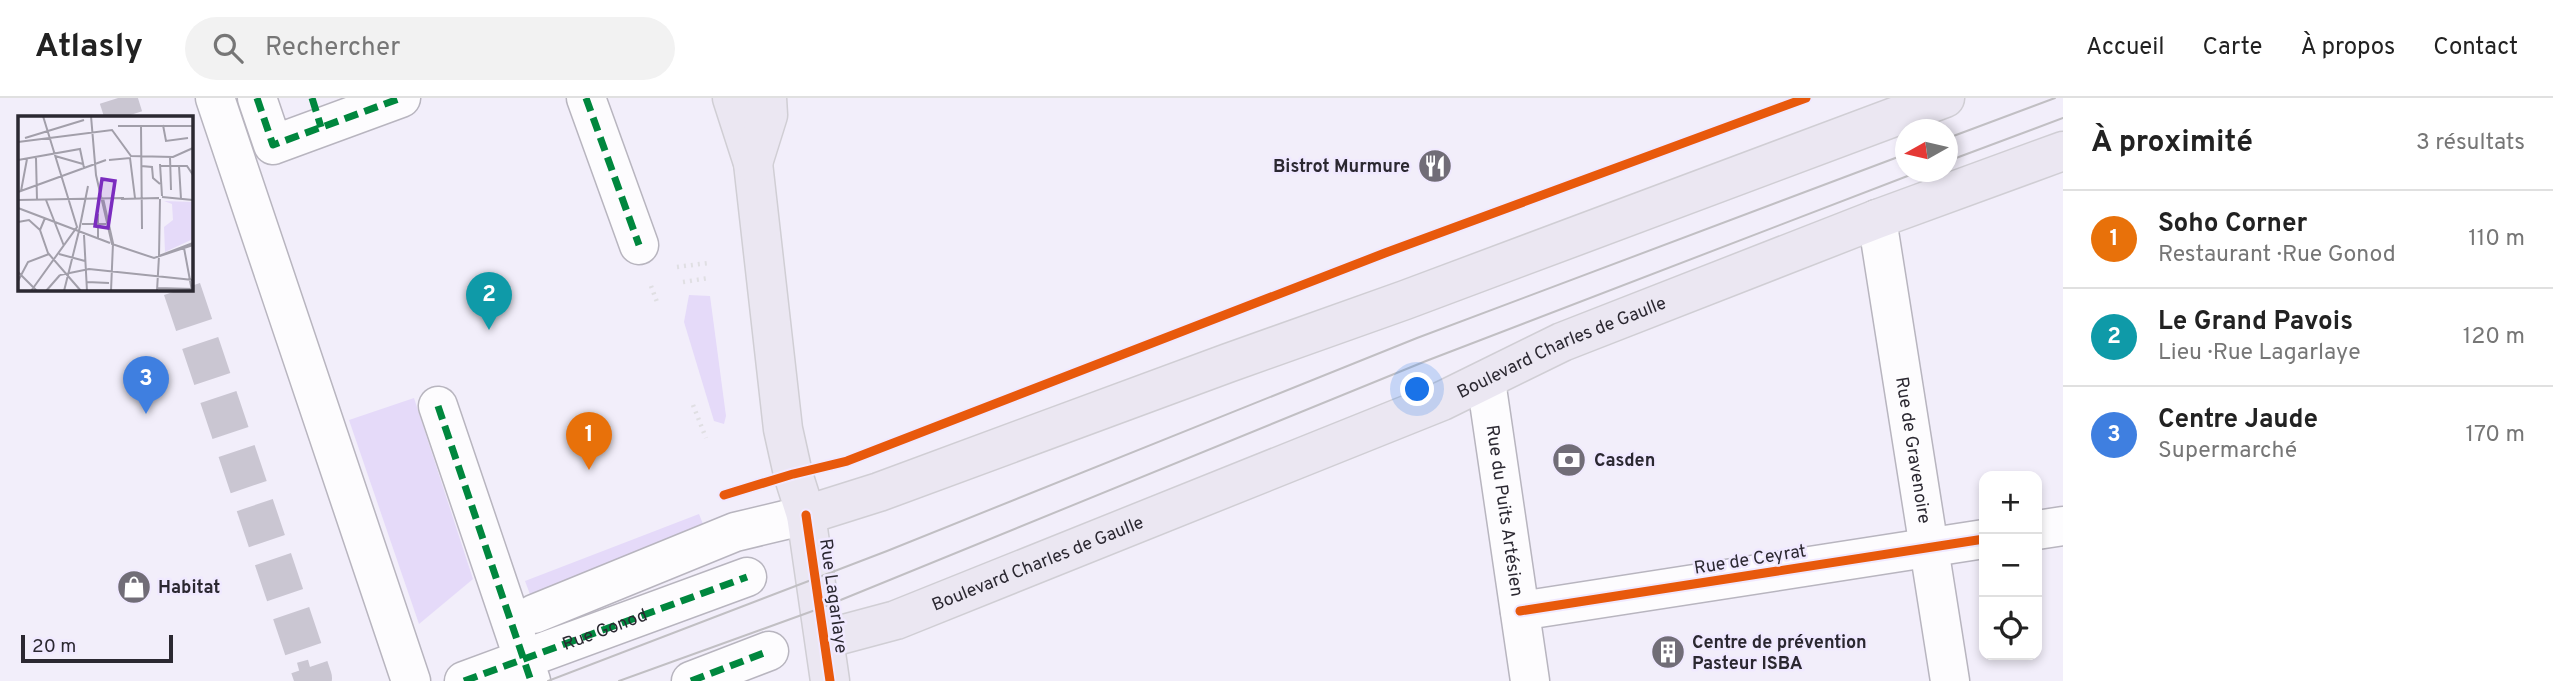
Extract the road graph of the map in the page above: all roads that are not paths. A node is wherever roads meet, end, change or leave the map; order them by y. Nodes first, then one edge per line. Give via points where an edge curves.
1 (215, 98) edge
2 (257, 98) edge
3 (401, 98) edge
4 (586, 98) edge
5 (732, 98) edge
6 (1945, 98) edge
7 (766, 104) edge
8 (317, 113) edge
9 (2063, 151) edge
10 (753, 163) junction
11 (1877, 219) junction
12 (639, 246) dead end
13 (1486, 381) junction
14 (438, 406) dead end
15 (806, 515) junction
16 (2063, 526) edge
17 (2042, 529) edge
18 (1979, 539) edge
19 (1928, 547) junction
20 (747, 577) dead end
21 (1520, 611) junction
22 (534, 614) dead end
23 (825, 639) junction
24 (769, 651) dead end
25 (527, 670) edge
26 (411, 681) edge
27 (464, 681) edge
28 (691, 681) edge
29 (830, 681) edge
30 (1530, 681) edge
31 (1950, 681) edge

1 - 26 street
2 - 8 street via 273,145
3 - 8 street
4 - 12 street
5 - 10 main road, Rue Lagarlaye
6 - 15 main road via 1405,300
7 - 10 main road, Rue Lagarlaye
9 - 11 main road, Boulevard Charles de Gaulle
10 - 15 main road, Rue Lagarlaye via 783,429
11 - 13 main road, Boulevard Charles de Gaulle via 1562,342
11 - 19 street, Rue de Gravenoire
13 - 21 street, Rue du Puits Artésien
13 - 23 main road, Boulevard Charles de Gaulle via 896,620
14 - 25 street
15 - 22 street via 735,532
15 - 23 main road, Rue Lagarlaye
16 - 17 street
18 - 19 street, Rue de Ceyrat
19 - 21 street, Rue de Ceyrat
19 - 31 street, Rue de Gravenoire
20 - 25 street, Rue Gonod
21 - 30 street, Rue du Puits Artésien
23 - 29 main road, Rue Lagarlaye
24 - 28 street
25 - 27 street, Rue Gonod

